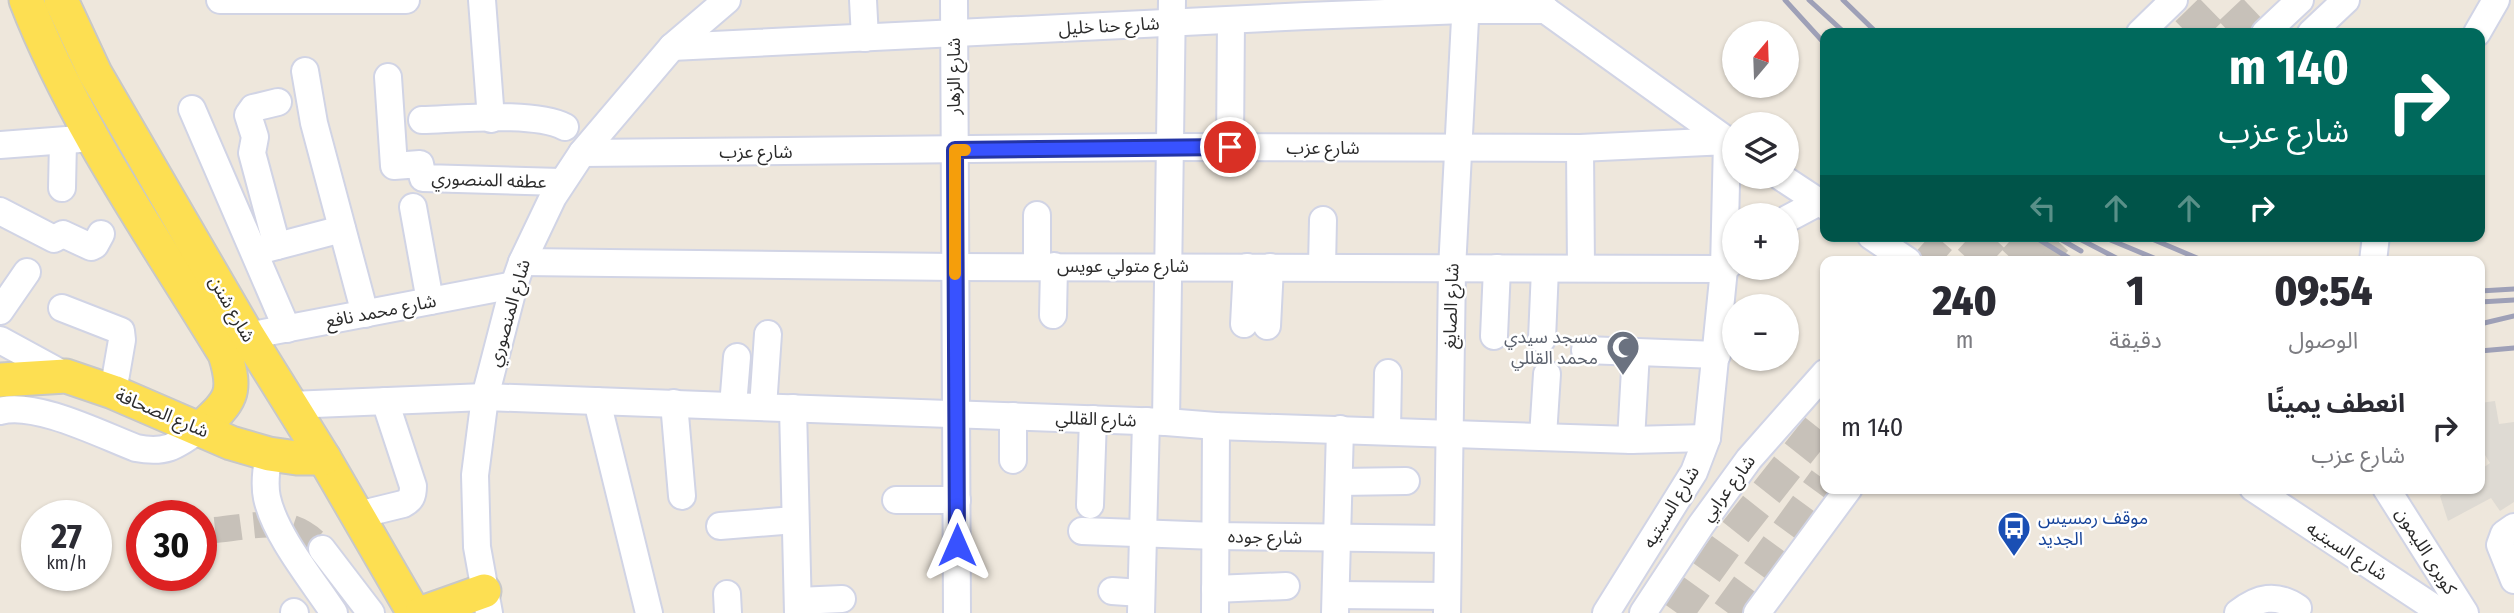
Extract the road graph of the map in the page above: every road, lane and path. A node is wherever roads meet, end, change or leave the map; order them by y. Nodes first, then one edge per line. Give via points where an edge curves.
1 (26, 0) edge
2 (61, 0) edge
3 (220, 0) edge
4 (370, 0) edge
5 (406, 0) edge
6 (482, 0) edge
7 (727, 0) edge
8 (863, 0) edge
9 (954, 0) edge
10 (2174, 0) edge
11 (2300, 0) edge
12 (2496, 0) edge
13 (1465, 5) edge
14 (1539, 5) edge
15 (1306, 8) edge
16 (1172, 11) edge
17 (1231, 20) junction
18 (2145, 28) edge
19 (2270, 28) edge
20 (2480, 28) edge
21 (954, 35) junction
22 (865, 38) junction
23 (672, 47) junction
24 (305, 71) dead end
25 (388, 77) dead end
26 (278, 102) dead end
27 (192, 109) dead end
28 (491, 119) junction
29 (422, 120) dead end
30 (565, 127) dead end
31 (1722, 137) edge
32 (78, 139) junction
33 (1722, 144) edge
34 (0, 145) edge
35 (1169, 147) junction
36 (1230, 147) junction
37 (1580, 148) junction
38 (1457, 149) junction
39 (955, 150) junction
40 (582, 153) junction
41 (561, 182) junction
42 (62, 188) dead end
43 (1799, 189) edge
44 (1820, 203) edge
45 (1820, 205) edge
46 (413, 206) dead end
47 (0, 211) edge
48 (1799, 214) edge
49 (1037, 215) dead end
50 (1323, 220) dead end
51 (342, 229) junction
52 (101, 234) dead end
53 (1880, 242) edge
54 (265, 249) junction
55 (1901, 256) edge
56 (1722, 264) edge
57 (1045, 266) junction
58 (1168, 266) junction
59 (955, 267) junction
60 (1258, 267) junction
61 (1322, 267) junction
62 (1497, 268) junction
63 (1581, 268) junction
64 (1452, 269) junction
65 (1545, 269) junction
66 (27, 272) dead end
67 (518, 273) junction
68 (1727, 280) edge
69 (430, 301) junction
70 (62, 308) dead end
71 (0, 311) edge
72 (365, 314) junction
73 (1053, 315) dead end
74 (1256, 325) dead end
75 (287, 329) junction
76 (768, 334) dead end
77 (248, 336) junction
78 (1494, 336) dead end
79 (1542, 339) dead end
80 (0, 340) edge
81 (1585, 350) dead end
82 (1636, 352) junction
83 (1717, 355) junction
84 (737, 358) dead end
85 (1388, 373) dead end
86 (270, 374) junction
87 (1547, 374) dead end
88 (66, 376) junction
89 (1820, 379) edge
90 (0, 380) edge
91 (232, 389) junction
92 (113, 391) junction
93 (485, 397) junction
94 (385, 401) junction
95 (597, 401) junction
96 (674, 403) junction
97 (290, 405) junction
98 (733, 406) junction
99 (763, 407) junction
100 (793, 408) junction
101 (0, 411) edge
102 (956, 416) junction
103 (1013, 416) junction
104 (1093, 419) junction
105 (1156, 422) junction
106 (1216, 426) junction
107 (200, 429) junction
108 (1340, 429) junction
109 (1387, 430) junction
110 (1448, 433) junction
111 (1543, 436) junction
112 (1707, 438) junction
113 (1631, 440) junction
114 (269, 454) junction
115 (324, 458) junction
116 (1013, 460) dead end
117 (1406, 481) dead end
118 (1339, 482) junction
119 (1844, 494) edge
120 (2262, 494) edge
121 (2390, 494) edge
122 (682, 496) dead end
123 (897, 500) dead end
124 (957, 500) junction
125 (1090, 505) dead end
126 (358, 515) junction
127 (795, 520) junction
128 (720, 526) dead end
129 (2514, 527) edge
130 (1082, 531) dead end
131 (1143, 533) junction
132 (1216, 536) junction
133 (1337, 538) junction
134 (1448, 539) junction
135 (322, 549) tunnel mouth
136 (2514, 580) edge
137 (1286, 586) dead end
138 (1112, 591) dead end
139 (842, 599) dead end
140 (1215, 601) edge
141 (487, 602) edge
142 (1141, 603) edge
143 (1336, 604) edge
144 (1447, 605) edge
145 (798, 607) edge
146 (2298, 608) dead end
147 (334, 613) edge
148 (370, 613) edge
149 (414, 613) edge
150 (422, 613) edge
151 (649, 613) edge
152 (957, 613) edge
153 (1606, 613) edge
154 (1643, 613) edge
155 (1757, 613) edge
156 (2238, 613) edge
157 (2442, 613) edge
158 (2465, 613) edge

1 - 32 main road, شارع شنن
2 - 77 main road, شارع شنن via 95,74
3 - 4 street
4 - 5 street
6 - 28 street
7 - 23 street, شارع المنصوري
8 - 22 street
9 - 21 street, شارع الزهار
10 - 18 street
11 - 19 street
12 - 20 street
13 - 14 street, شارع حنا خليل
13 - 15 street, شارع حنا خليل
13 - 38 street, شارع الصايغ
14 - 31 street
15 - 17 street, شارع حنا خليل
16 - 17 street, شارع حنا خليل
16 - 21 street, شارع حنا خليل
16 - 35 street
17 - 36 street
21 - 22 street, شارع حنا خليل
21 - 39 street, شارع الزهار
22 - 23 street, شارع حنا خليل
23 - 40 street, شارع المنصوري
24 - 51 street
25 - 41 street, عطفه المنصوري via 394,166 420,164 423,178
26 - 54 street via 253,108 248,115 255,137 252,153
27 - 54 street
28 - 29 street
28 - 30 street via 537,118
32 - 34 street
32 - 42 street
32 - 91 main road, شارع شنن via 225,354
33 - 37 street, شارع عزب
35 - 36 street, شارع عزب
35 - 39 street, شارع عزب
35 - 58 street
36 - 38 street, شارع عزب
37 - 38 street, شارع عزب
37 - 63 street
38 - 64 street, شارع الصايغ
39 - 40 street, شارع عزب
39 - 59 street, شارع الزهار
40 - 41 street, شارع المنصوري
41 - 67 street, شارع المنصوري
43 - 44 street
45 - 48 street
46 - 69 street
47 - 52 street via 54,239 63,234 91,247
49 - 57 street
50 - 61 street
51 - 54 street
51 - 72 street
53 - 55 street
54 - 75 street
56 - 63 street, شارع متولي عويس
57 - 58 street, شارع متولي عويس
57 - 59 street, شارع متولي عويس
57 - 73 street
58 - 60 street, شارع متولي عويس
58 - 105 street
59 - 67 street, شارع متولي عويس
59 - 102 street, شارع الزهار
60 - 61 street, شارع متولي عويس
60 - 74 street
61 - 64 street, شارع متولي عويس
62 - 64 street, شارع متولي عويس
62 - 65 street, شارع متولي عويس
62 - 78 street
63 - 65 street, شارع متولي عويس
64 - 110 street, شارع الصايغ
65 - 79 street
66 - 71 street
67 - 69 street, شارع محمد نافع
67 - 93 street, شارع المنصوري
68 - 83 street, شارع السبتيه
69 - 72 street, شارع محمد نافع
70 - 92 street via 121,331
72 - 75 street, شارع محمد نافع
75 - 77 street, شارع محمد نافع
76 - 99 street
77 - 86 main road, شارع شنن
80 - 88 street
81 - 82 street
82 - 83 street
82 - 113 street
83 - 112 street, شارع السبتيه
84 - 98 street
85 - 109 street
86 - 91 main road
86 - 97 main road, شارع شنن
87 - 111 street
88 - 90 main road, شارع الصحافة
88 - 92 main road, شارع الصحافة
89 - 154 street, شارع عرابي via 1749,459
91 - 107 main road
92 - 107 main road, شارع الصحافة
93 - 94 street, شارع القللي
93 - 95 street, شارع القللي
93 - 141 street, شارع المنصوري via 474,516
94 - 97 street, شارع القللي
94 - 126 street via 413,494 403,504
95 - 96 street, شارع القللي
95 - 151 street
96 - 98 street, شارع القللي
96 - 122 street
97 - 115 main road, شارع شنن
98 - 99 street, شارع القللي
99 - 100 street, شارع القللي
100 - 102 street, شارع القللي
100 - 127 street
101 - 107 street via 31,410 149,450 177,445
102 - 103 street, شارع القللي
102 - 124 street, شارع الزهار
103 - 104 street, شارع القللي
103 - 116 street
104 - 105 street, شارع القللي
104 - 125 street
105 - 106 street, شارع القللي
105 - 131 street
106 - 108 street, شارع القللي
106 - 132 street
107 - 114 main road, شارع الصحافة
108 - 109 street, شارع القللي
108 - 118 street
109 - 110 street, شارع القللي
110 - 111 street, شارع القللي
110 - 134 street, شارع الصايغ
111 - 113 street, شارع القللي
112 - 113 street, شارع القللي
112 - 153 street, شارع السبتيه via 1694,472
114 - 115 main road, شارع الصحافة
114 - 147 street via 265,472 274,521
115 - 126 main road, شارع شنن
117 - 118 street
118 - 133 street
119 - 155 street
120 - 157 street, شارع السبتيه
121 - 158 street, كوبرى الليمون
123 - 124 street
124 - 152 street, شارع الزهار
126 - 149 main road, شارع شنن
127 - 128 street
127 - 145 street
129 - 136 street via 2504,534 2500,545
130 - 131 street, شارع جوده
131 - 132 street, شارع جوده
131 - 142 street
132 - 133 street, شارع جوده
132 - 140 street
133 - 134 street, شارع جوده
133 - 143 street
134 - 144 street, شارع الصايغ
135 - 148 street
137 - 140 street
138 - 142 street
139 - 145 street
141 - 150 main road
143 - 144 street
146 - 156 street via 2280,598 2269,598

